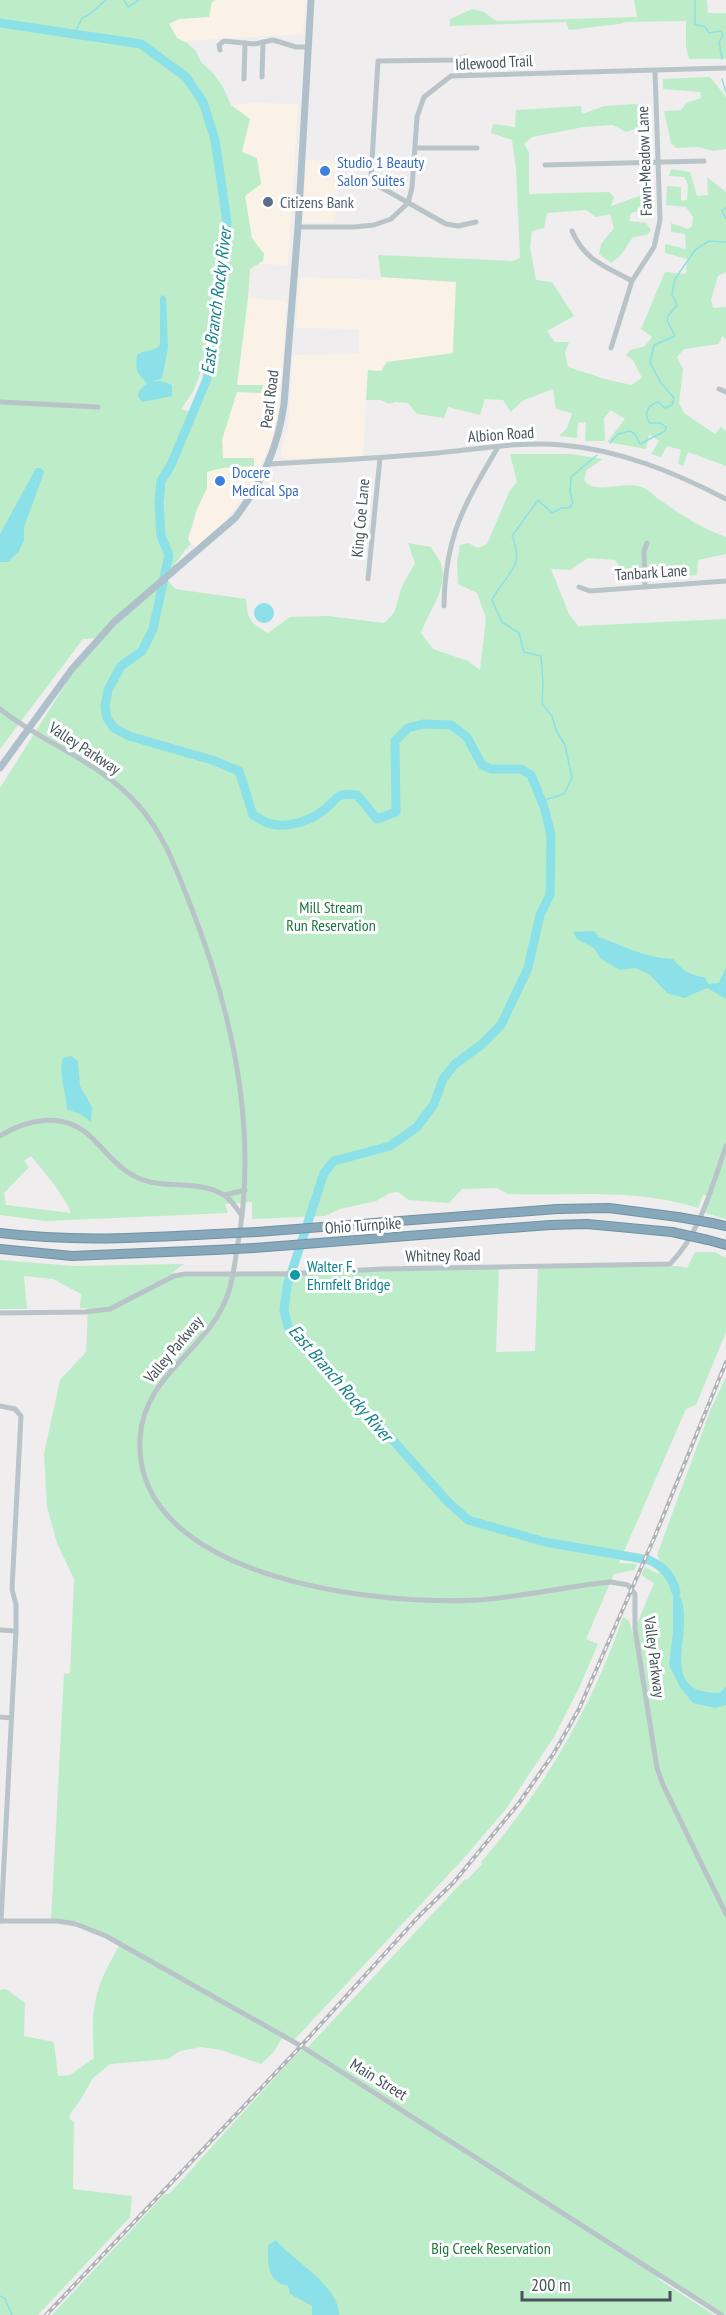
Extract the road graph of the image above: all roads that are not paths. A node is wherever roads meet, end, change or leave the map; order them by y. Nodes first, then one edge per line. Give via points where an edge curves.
1 (312, 0) edge
2 (245, 42) junction
3 (263, 42) junction
4 (309, 47) junction
5 (219, 50) dead end
6 (726, 69) edge
7 (655, 70) junction
8 (470, 75) junction
9 (262, 77) dead end
10 (244, 79) dead end
11 (416, 148) junction
12 (477, 148) dead end
13 (704, 161) dead end
14 (658, 162) junction
15 (545, 165) dead end
16 (408, 203) junction
17 (476, 222) dead end
18 (298, 227) junction
19 (572, 231) dead end
20 (632, 281) junction
21 (611, 348) dead end
22 (719, 388) dead end
23 (726, 392) edge
24 (0, 402) edge
25 (98, 407) dead end
26 (498, 447) junction
27 (380, 458) junction
28 (269, 464) junction
29 (726, 499) edge
30 (646, 543) dead end
31 (368, 579) dead end
32 (726, 581) edge
33 (645, 586) junction
34 (579, 587) dead end
35 (444, 606) dead end
36 (0, 709) edge
37 (29, 729) junction
38 (0, 768) edge
39 (0, 1136) edge
40 (726, 1146) edge
41 (245, 1190) junction
42 (225, 1195) junction
43 (242, 1216) junction
44 (726, 1226) edge
45 (0, 1233) edge
46 (726, 1245) edge
47 (0, 1249) edge
48 (233, 1274) junction
49 (0, 1313) edge
50 (0, 1406) edge
51 (0, 1630) edge
52 (16, 1631) junction
53 (0, 1717) edge
54 (11, 1718) junction
55 (726, 1914) edge
56 (0, 1921) edge
57 (722, 2315) edge

1 - 4 main road, Pearl Road
2 - 3 street
2 - 5 street via 224,41
2 - 10 street
3 - 4 street
3 - 9 street
4 - 18 main road, Pearl Road
6 - 7 street, Idlewood Trail
7 - 8 street, Idlewood Trail
7 - 14 street, Fawn-Meadow Lane
8 - 11 street, Idlewood Trail via 450,76 424,97 417,117
8 - 16 street via 470,60 465,57 378,61 370,177
11 - 12 street
11 - 16 street, Idlewood Trail
13 - 14 street
14 - 15 street
14 - 20 street, Fawn-Meadow Lane via 660,220 654,247
16 - 17 street via 446,224
16 - 18 street via 390,219 374,225
18 - 28 main road, Pearl Road via 284,404
19 - 20 street via 579,247 591,259
20 - 21 street, Fawn-Meadow Lane
22 - 23 street
24 - 25 street
26 - 27 street, Albion Road
26 - 29 street, Albion Road via 559,444 612,453 692,481
26 - 35 street via 462,511 453,537 444,578
27 - 28 street, Albion Road
27 - 31 street, King Coe Lane
28 - 37 main road, Pearl Road via 235,518 114,622 72,669
30 - 33 street
32 - 33 street, Tanbark Lane
33 - 34 street, Tanbark Lane via 590,591
36 - 37 street, Valley Parkway
37 - 38 main road, Pearl Road
37 - 41 street, Valley Parkway via 123,789 168,848 222,998 237,1063
39 - 42 street via 35,1121 61,1121 83,1130 120,1167 140,1178
40 - 48 street, Whitney Road via 707,1202 679,1256 670,1264
41 - 42 street
41 - 43 street, Valley Parkway
42 - 43 street
43 - 48 street, Valley Parkway
44 - 45 highway, Ohio Turnpike, bridge via 609,1208 106,1240
46 - 47 highway, Ohio Turnpike, bridge via 672,1232 568,1224 214,1250 72,1256
48 - 49 street, Whitney Road via 174,1276 110,1309
48 - 55 street, Valley Parkway via 224,1305 205,1336 160,1383 145,1408 140,1467 160,1507 192,1538 229,1560 301,1582 364,1595 406,1600 480,1600 605,1582 628,1585 635,1594 635,1629 657,1768
50 - 52 street via 15,1409 21,1416 12,1589
51 - 52 street
52 - 54 street
53 - 54 street
54 - 56 street
56 - 57 street, Main Street via 57,1921 106,1936 301,2046

